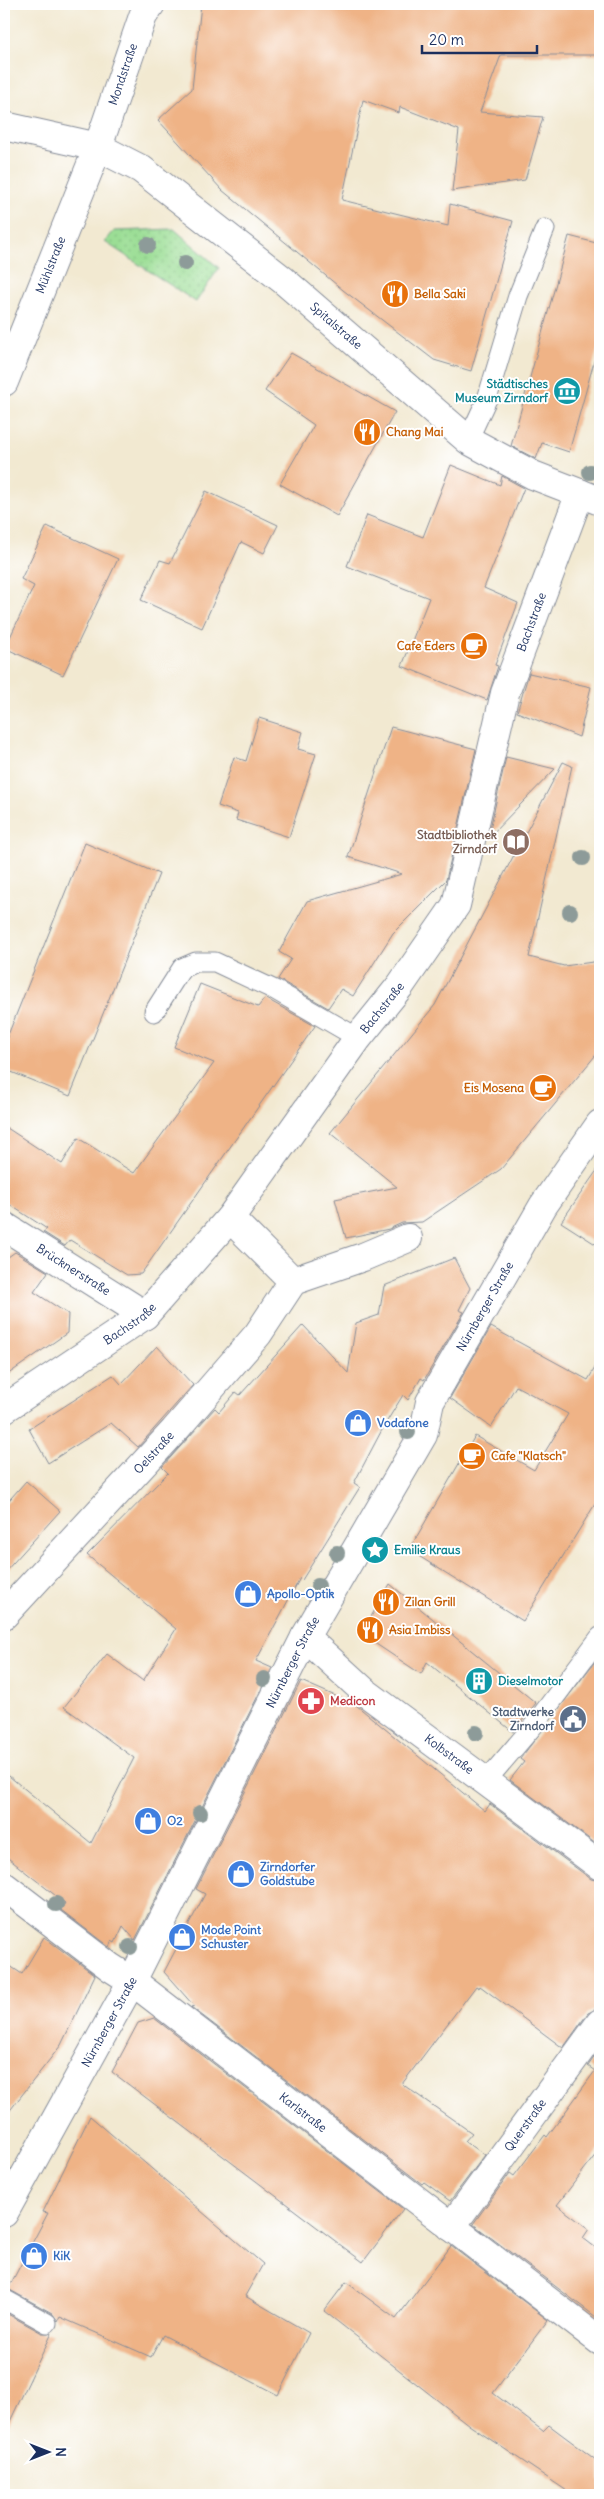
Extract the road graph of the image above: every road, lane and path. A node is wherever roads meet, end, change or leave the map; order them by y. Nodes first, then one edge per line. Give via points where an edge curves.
1 (141, 8) edge
2 (4, 126) edge
3 (98, 147) junction
4 (544, 229) dead end
5 (4, 382) edge
6 (468, 440) junction
7 (590, 497) edge
8 (154, 1012) dead end
9 (358, 1038) junction
10 (600, 1124) edge
11 (230, 1218) junction
12 (4, 1226) edge
13 (408, 1238) dead end
14 (293, 1281) junction
15 (144, 1315) junction
16 (4, 1409) edge
17 (4, 1615) edge
18 (305, 1637) junction
19 (600, 1637) edge
20 (486, 1781) junction
21 (600, 1866) edge
22 (4, 1886) edge
23 (132, 1981) junction
24 (600, 2023) edge
25 (4, 2213) edge
26 (451, 2227) junction
27 (4, 2299) edge
28 (47, 2323) dead end
29 (600, 2341) edge

1 - 3 street, Mondstraße
2 - 3 street, Spitalstraße
3 - 5 street, Mühlstraße
3 - 6 street, Spitalstraße via 141,169 283,280
4 - 6 lane via 518,296 487,400
6 - 7 street, Spitalstraße via 533,475
7 - 9 street, Bachstraße via 505,693 456,904 400,986
8 - 9 lane via 182,968 196,962 215,962 275,990
9 - 11 street, Bachstraße
10 - 18 street, Nürnberger Straße via 533,1223 430,1402 423,1435
11 - 14 street
11 - 15 street, Bachstraße
12 - 15 street, Brücknerstraße
13 - 14 street
14 - 17 street, Oelstraße via 258,1334 174,1431
15 - 16 street, Bachstraße
18 - 20 street, Kolbstraße via 365,1692
18 - 23 street, Nürnberger Straße
19 - 20 lane via 534,1725
20 - 21 street, Kolbstraße
22 - 23 street, Karlstraße via 102,1962
23 - 25 street, Nürnberger Straße
23 - 26 street, Karlstraße
24 - 26 street, Querstraße
26 - 29 street, Karlstraße
27 - 28 lane

